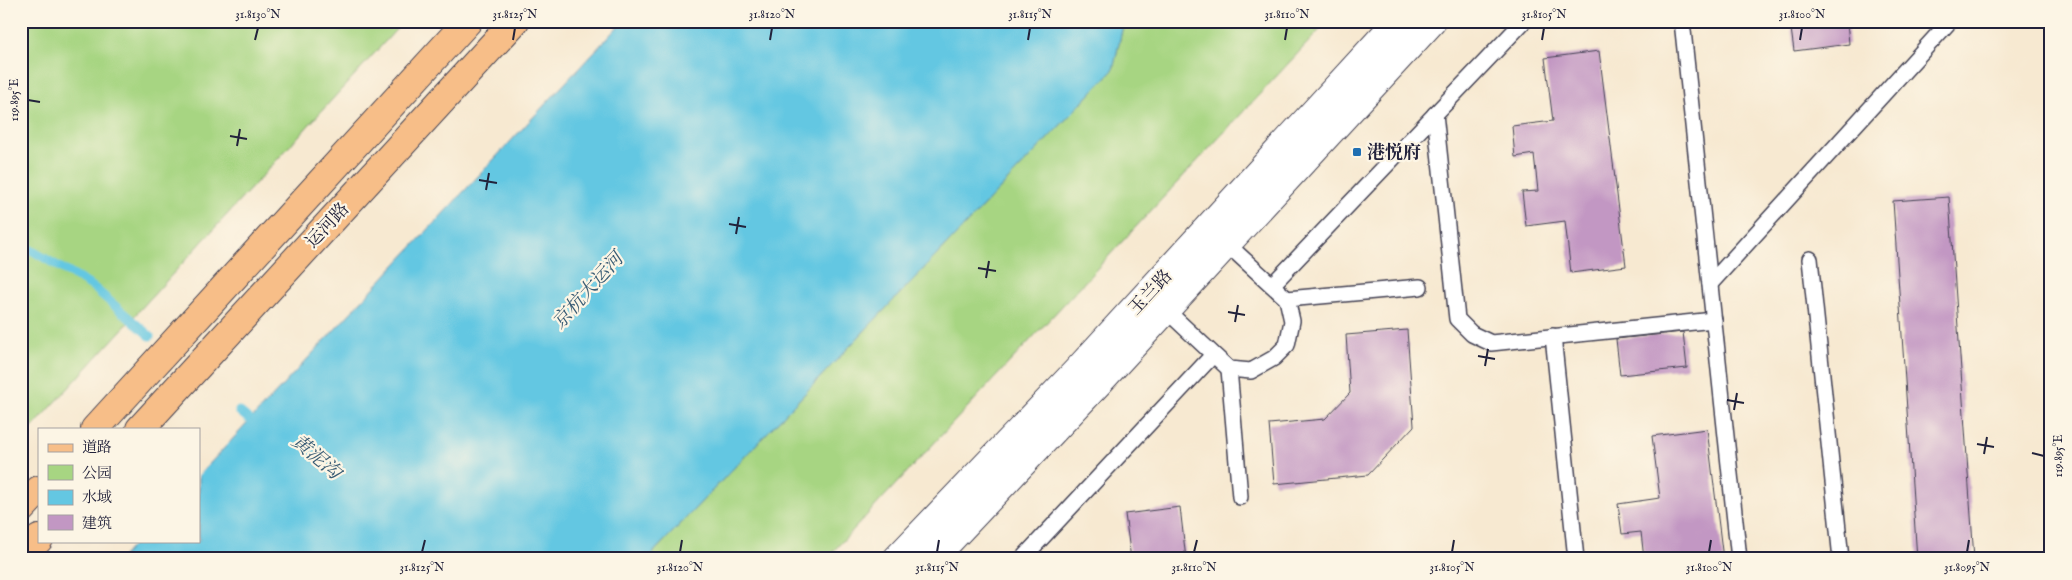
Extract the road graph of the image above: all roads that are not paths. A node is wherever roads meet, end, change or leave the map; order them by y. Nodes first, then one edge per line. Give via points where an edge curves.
1 (468, 21) edge
2 (514, 21) edge
3 (1398, 21) edge
4 (1432, 21) edge
5 (1524, 21) edge
6 (1682, 21) edge
7 (1950, 21) edge
8 (1436, 114) junction
9 (1227, 244) junction
10 (1810, 259) dead end
11 (1178, 261) junction
12 (1710, 284) junction
13 (1272, 285) junction
14 (1420, 287) dead end
15 (1286, 299) junction
16 (1166, 310) junction
17 (1714, 320) junction
18 (1553, 336) junction
19 (1213, 355) junction
20 (1229, 369) junction
21 (96, 428) edge
22 (141, 428) edge
23 (38, 491) edge
24 (1240, 497) dead end
25 (21, 509) edge
26 (38, 540) edge
27 (1039, 541) junction
28 (21, 558) edge
29 (897, 559) edge
30 (932, 559) edge
31 (1022, 559) edge
32 (1040, 559) edge
33 (1576, 559) edge
34 (1739, 559) edge
35 (1841, 559) edge

1 - 21 main road, 运河路
2 - 22 main road, 运河路
3 - 11 street, 玉兰路
4 - 9 street, 玉兰路
5 - 8 lane
6 - 12 lane
7 - 12 lane
8 - 13 lane
8 - 18 lane via 1458,319 1472,334 1491,343
9 - 11 lane
9 - 13 lane
9 - 16 street, 玉兰路
10 - 35 lane
11 - 16 lane
11 - 29 street, 玉兰路
12 - 17 lane
13 - 15 lane
14 - 15 lane
15 - 20 lane via 1292,321 1287,345 1274,358 1251,372
16 - 19 lane
16 - 30 street, 玉兰路
17 - 18 lane
17 - 34 lane
18 - 33 lane
19 - 20 lane
19 - 27 lane
20 - 24 lane
23 - 25 main road
26 - 28 main road
27 - 31 lane
27 - 32 lane

